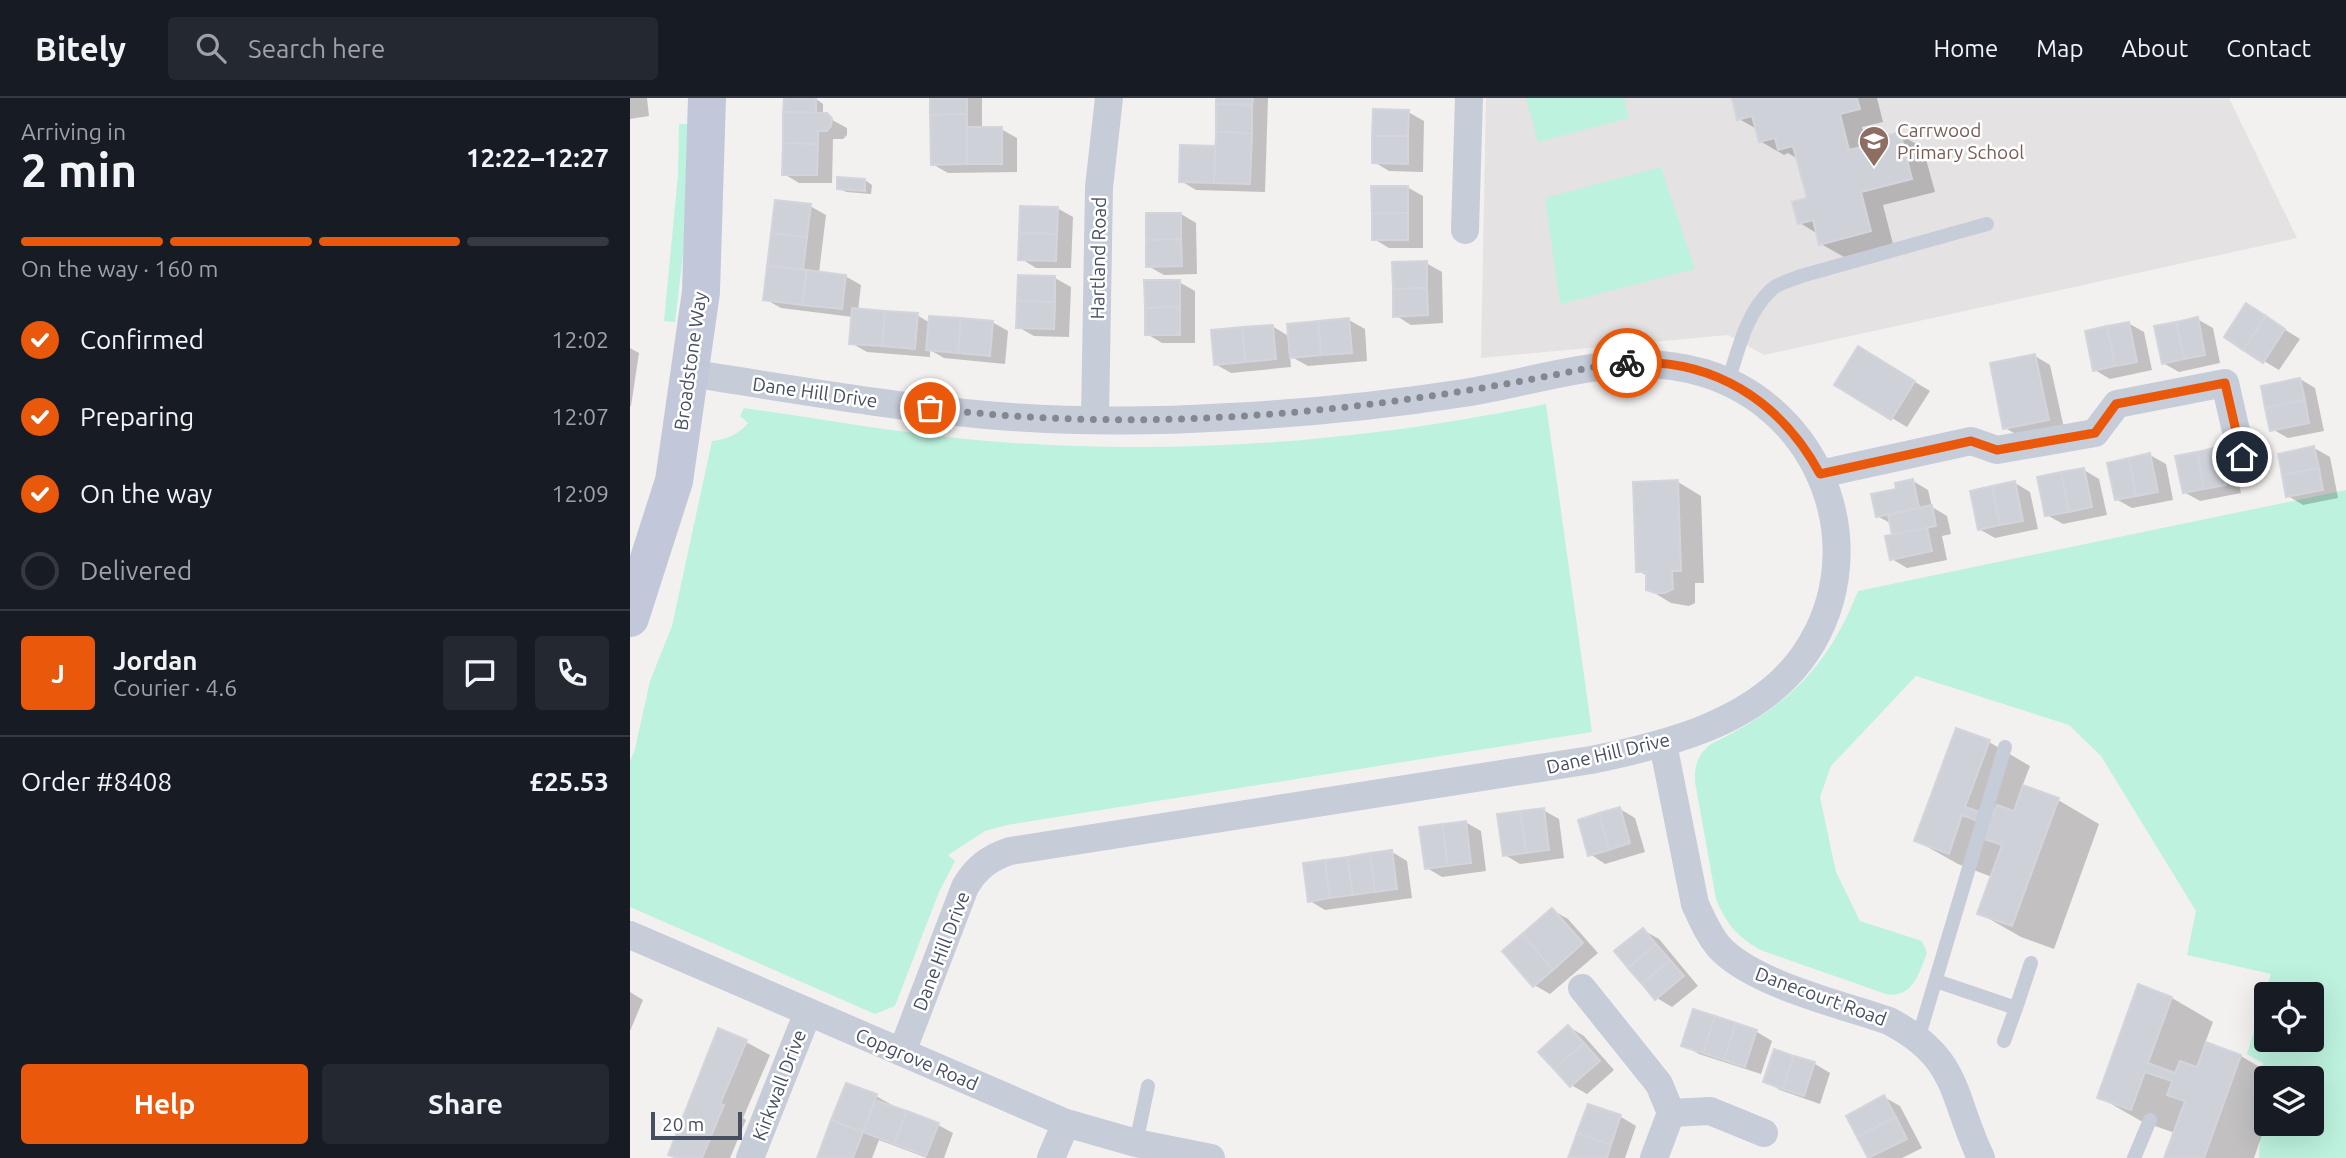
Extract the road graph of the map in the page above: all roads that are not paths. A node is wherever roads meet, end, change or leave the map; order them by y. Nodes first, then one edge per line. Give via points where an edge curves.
1 (707, 98) edge
2 (1109, 98) edge
3 (1469, 98) edge
4 (1987, 224) dead end
5 (1465, 230) dead end
6 (688, 373) junction
7 (1728, 382) junction
8 (1095, 419) junction
9 (2242, 457) dead end
10 (1820, 474) junction
11 (630, 618) edge
12 (1663, 744) junction
13 (2005, 747) dead end
14 (630, 935) edge
15 (2031, 962) dead end
16 (1936, 981) junction
17 (1582, 988) dead end
18 (2016, 1008) junction
19 (808, 1012) junction
20 (1918, 1039) junction
21 (2004, 1041) dead end
22 (902, 1052) junction
23 (1148, 1086) dead end
24 (1671, 1113) junction
25 (2150, 1120) dead end
26 (1066, 1123) junction
27 (1764, 1133) dead end
28 (1136, 1143) junction
29 (750, 1158) edge
30 (1051, 1158) edge
31 (1211, 1158) edge
32 (1654, 1158) edge
33 (1981, 1158) edge
34 (2134, 1158) edge

1 - 6 street, Broadstone Way via 701,292
2 - 8 street, Hartland Road via 1099,187
3 - 5 street
4 - 7 lane via 1801,276 1772,289 1745,332
6 - 8 street, Dane Hill Drive via 985,415
6 - 11 street, Broadstone Way via 674,481
7 - 8 street, Dane Hill Drive via 1681,367 1632,362 1467,392 1319,411 1222,418
7 - 10 street, Dane Hill Drive via 1750,393 1783,421
9 - 10 street via 2225,383 2116,404 2095,433 1997,450 1971,441
10 - 12 street, Dane Hill Drive via 1834,515 1837,563 1828,609 1812,642 1792,671 1756,702
12 - 20 street, Danecourt Road via 1695,904 1719,946 1759,976 1889,1021
12 - 22 street, Dane Hill Drive via 1591,761 995,856 972,874 965,887
13 - 16 lane
14 - 19 street, Copgrove Road
15 - 18 lane
16 - 18 lane
16 - 20 lane
17 - 24 street via 1659,1084
18 - 21 lane
19 - 22 street, Copgrove Road
19 - 29 street, Kirkwall Drive
20 - 33 street, Danecourt Road via 1950,1077
22 - 26 street, Copgrove Road
23 - 28 lane
24 - 27 street via 1710,1111
24 - 32 street
25 - 34 lane
26 - 28 street, Copgrove Road
26 - 30 street
28 - 31 street, Copgrove Road

